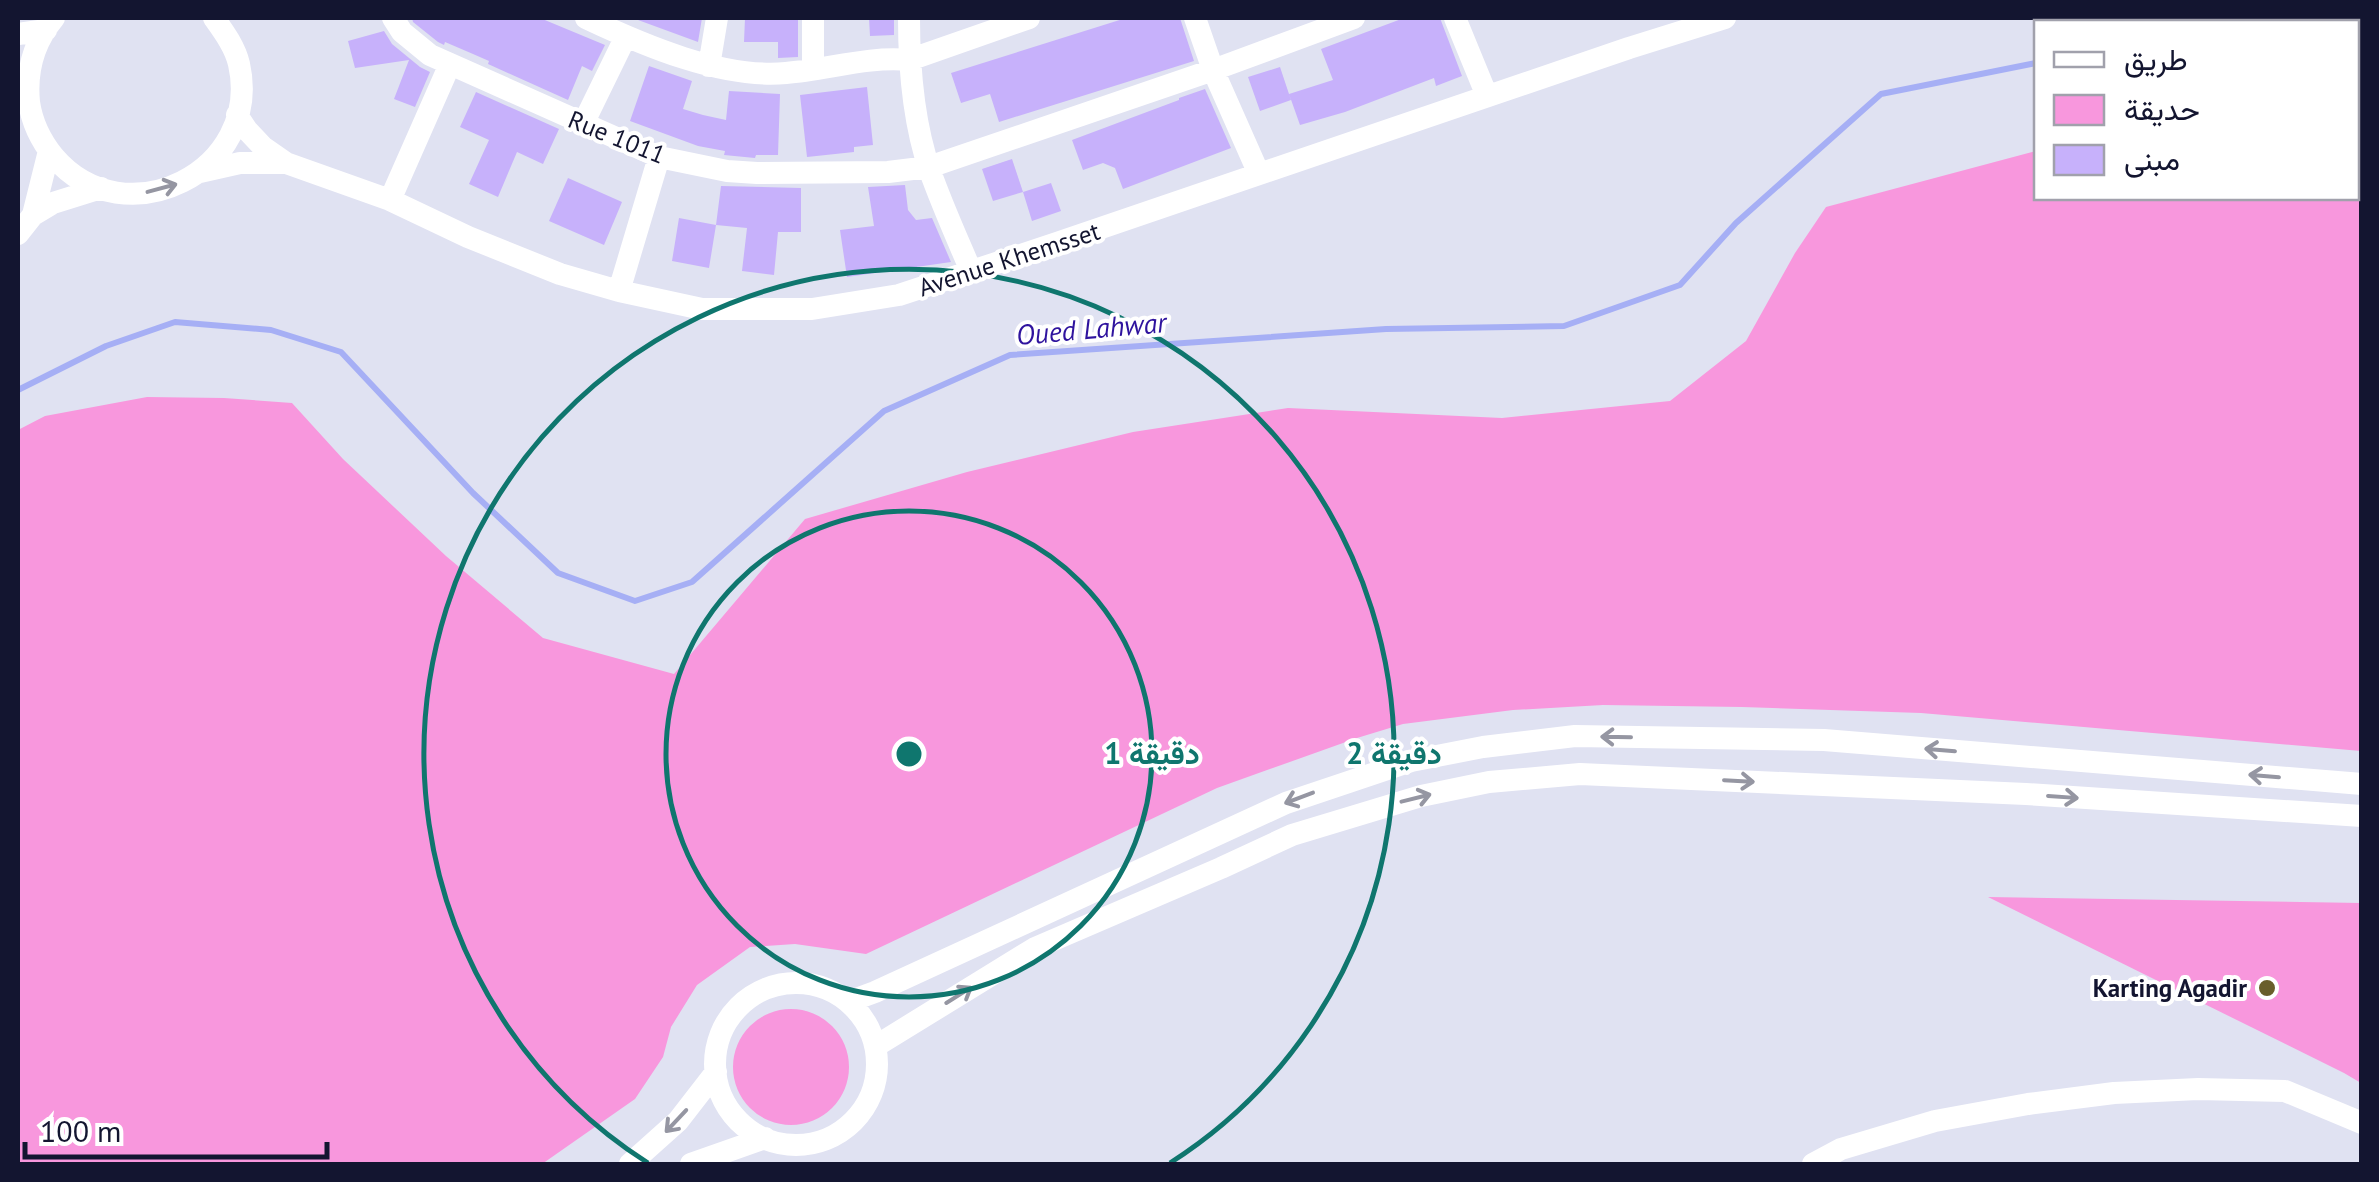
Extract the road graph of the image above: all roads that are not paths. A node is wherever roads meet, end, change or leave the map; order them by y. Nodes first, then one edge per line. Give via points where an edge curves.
1 (214, 18) edge
2 (393, 18) edge
3 (589, 18) edge
4 (717, 18) edge
5 (813, 18) edge
6 (909, 18) edge
7 (1194, 18) edge
8 (1354, 18) edge
9 (1456, 18) edge
10 (1718, 18) edge
11 (1018, 19) edge
12 (50, 24) edge
13 (18, 34) edge
14 (626, 36) junction
15 (909, 60) junction
16 (450, 64) junction
17 (709, 66) junction
18 (813, 68) junction
19 (1213, 70) junction
20 (22, 78) edge
21 (1487, 96) junction
22 (237, 115) junction
23 (584, 124) junction
24 (50, 151) junction
25 (659, 156) junction
26 (286, 163) junction
27 (929, 167) junction
28 (199, 172) junction
29 (1259, 174) junction
30 (101, 188) junction
31 (390, 200) junction
32 (32, 215) junction
33 (18, 234) edge
34 (971, 272) junction
35 (619, 291) junction
36 (2362, 784) edge
37 (2362, 816) edge
38 (848, 1002) junction
39 (876, 1046) junction
40 (716, 1072) junction
41 (2362, 1123) edge
42 (764, 1138) junction
43 (630, 1164) edge
44 (691, 1164) edge
45 (1812, 1164) edge

1 - 22 street via 238,64
2 - 16 street, Rue 1011 via 414,45
3 - 14 street
4 - 17 street
5 - 18 street
6 - 15 street
7 - 19 street
8 - 19 street, Rue 1011
9 - 21 street
10 - 21 street, Avenue Khemsset
11 - 15 street
12 - 13 street
12 - 20 street
14 - 17 street
14 - 23 street
15 - 18 street
15 - 27 street
16 - 23 street, Rue 1011
16 - 31 street
17 - 18 street via 765,73
19 - 27 street, Rue 1011
19 - 29 street
20 - 24 street
21 - 29 street, Avenue Khemsset
22 - 26 street, Avenue Khemsset
22 - 28 street via 220,152
23 - 25 street, Rue 1011
24 - 30 street via 63,167
24 - 32 street
25 - 27 street, Rue 1011 via 757,174
25 - 35 street
26 - 28 street, Avenue Khemsset
26 - 31 street, Avenue Khemsset
27 - 34 street
30 -> 28 street, Avenue Khemsset via 163,191
29 - 34 street, Avenue Khemsset
30 - 32 street
31 - 35 street, Avenue Khemsset via 560,274
32 - 33 street
34 - 35 street, Avenue Khemsset via 898,295 812,309 702,308
36 -> 38 street via 1824,740 1575,736 1483,747 1412,760 1286,803
39 -> 37 street via 1036,948 1292,835 1488,782 1580,774
38 - 39 street
38 - 40 street via 805,983 754,994 721,1032
39 - 42 street via 874,1083 855,1120 806,1144
40 - 42 street via 734,1115
40 -> 43 street via 678,1121
41 - 45 street via 2285,1092 2114,1093 1935,1121
42 - 44 street

